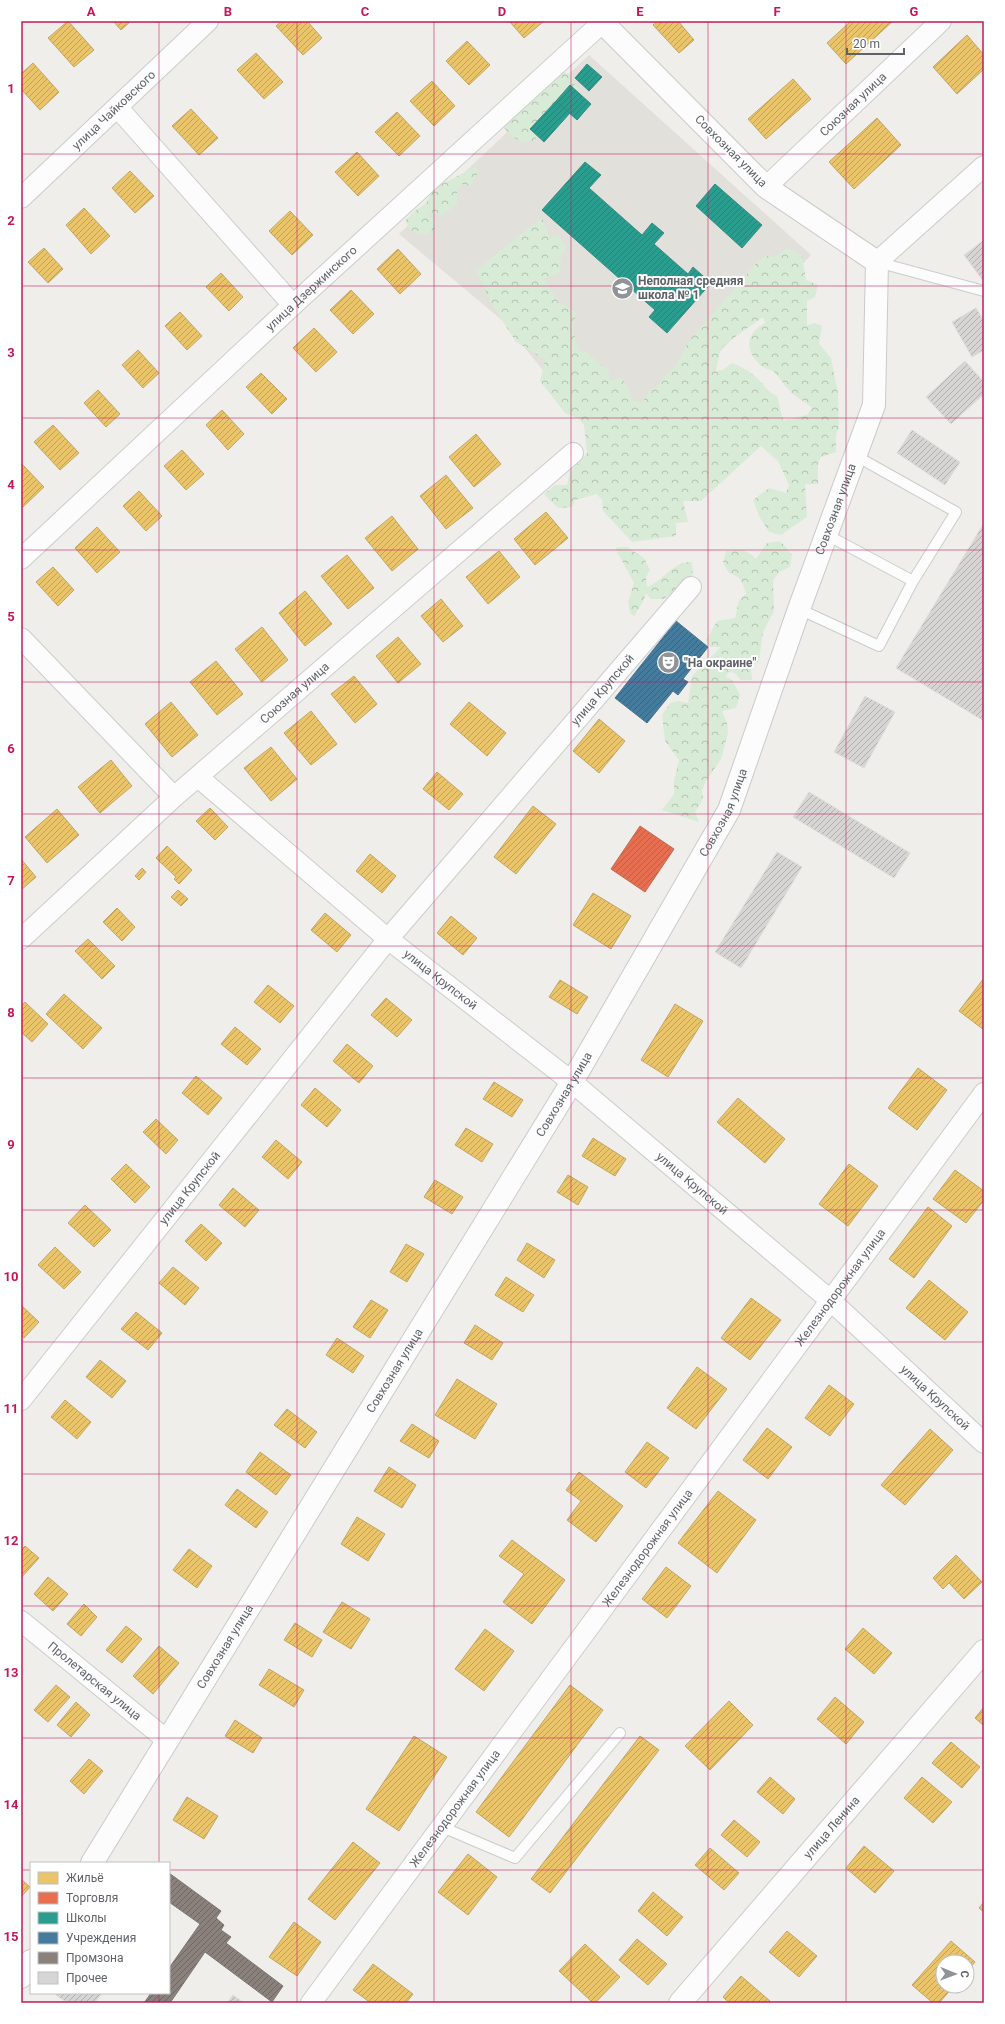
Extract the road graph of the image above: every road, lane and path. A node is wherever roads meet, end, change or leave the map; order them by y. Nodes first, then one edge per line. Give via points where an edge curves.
1 (208, 21) edge
2 (941, 21) edge
3 (603, 22) edge
4 (118, 108) junction
5 (984, 166) edge
6 (766, 187) junction
7 (21, 198) edge
8 (877, 262) junction
9 (984, 290) edge
10 (293, 305) junction
11 (573, 454) dead end
12 (856, 456) junction
13 (827, 535) junction
14 (21, 559) edge
15 (913, 581) junction
16 (691, 587) dead end
17 (799, 609) junction
18 (21, 638) edge
19 (198, 777) junction
20 (174, 797) junction
21 (21, 939) edge
22 (388, 939) junction
23 (572, 1082) junction
24 (984, 1093) edge
25 (830, 1300) junction
26 (21, 1400) edge
27 (984, 1443) edge
28 (21, 1621) edge
29 (984, 1651) edge
30 (620, 1733) dead end
31 (168, 1741) junction
32 (442, 1827) junction
33 (93, 1862) edge
34 (30, 1963) edge
35 (21, 1977) edge
36 (311, 2003) edge
37 (680, 2003) edge

1 - 4 street, улица Чайковского
2 - 6 street, Союзная улица
3 - 6 street, Совхозная улица
3 - 10 street, улица Дзержинского
4 - 7 street, улица Чайковского
4 - 10 street
5 - 8 street
6 - 8 street, Совхозная улица
8 - 9 lane
8 - 12 street, Совхозная улица via 874,406
10 - 14 street, улица Дзержинского
11 - 19 street, Союзная улица
12 - 13 street, Совхозная улица
12 - 15 lane via 956,512
13 - 15 lane
13 - 17 street, Совхозная улица
15 - 17 lane via 879,646
16 - 22 street, улица Крупской
17 - 23 street, Совхозная улица via 729,810
18 - 20 street
19 - 20 street, Союзная улица
19 - 22 street, улица Крупской
20 - 21 street, Союзная улица
22 - 23 street, улица Крупской
22 - 26 street, улица Крупской
23 - 25 street, улица Крупской
23 - 31 street, Совхозная улица
24 - 25 street, Железнодорожная улица
25 - 27 street, улица Крупской
25 - 32 street, Железнодорожная улица
28 - 31 street, Пролетарская улица
29 - 37 street, улица Ленина
30 - 32 lane via 515,1858
31 - 33 street, Совхозная улица
32 - 36 street, Железнодорожная улица
34 - 35 street

